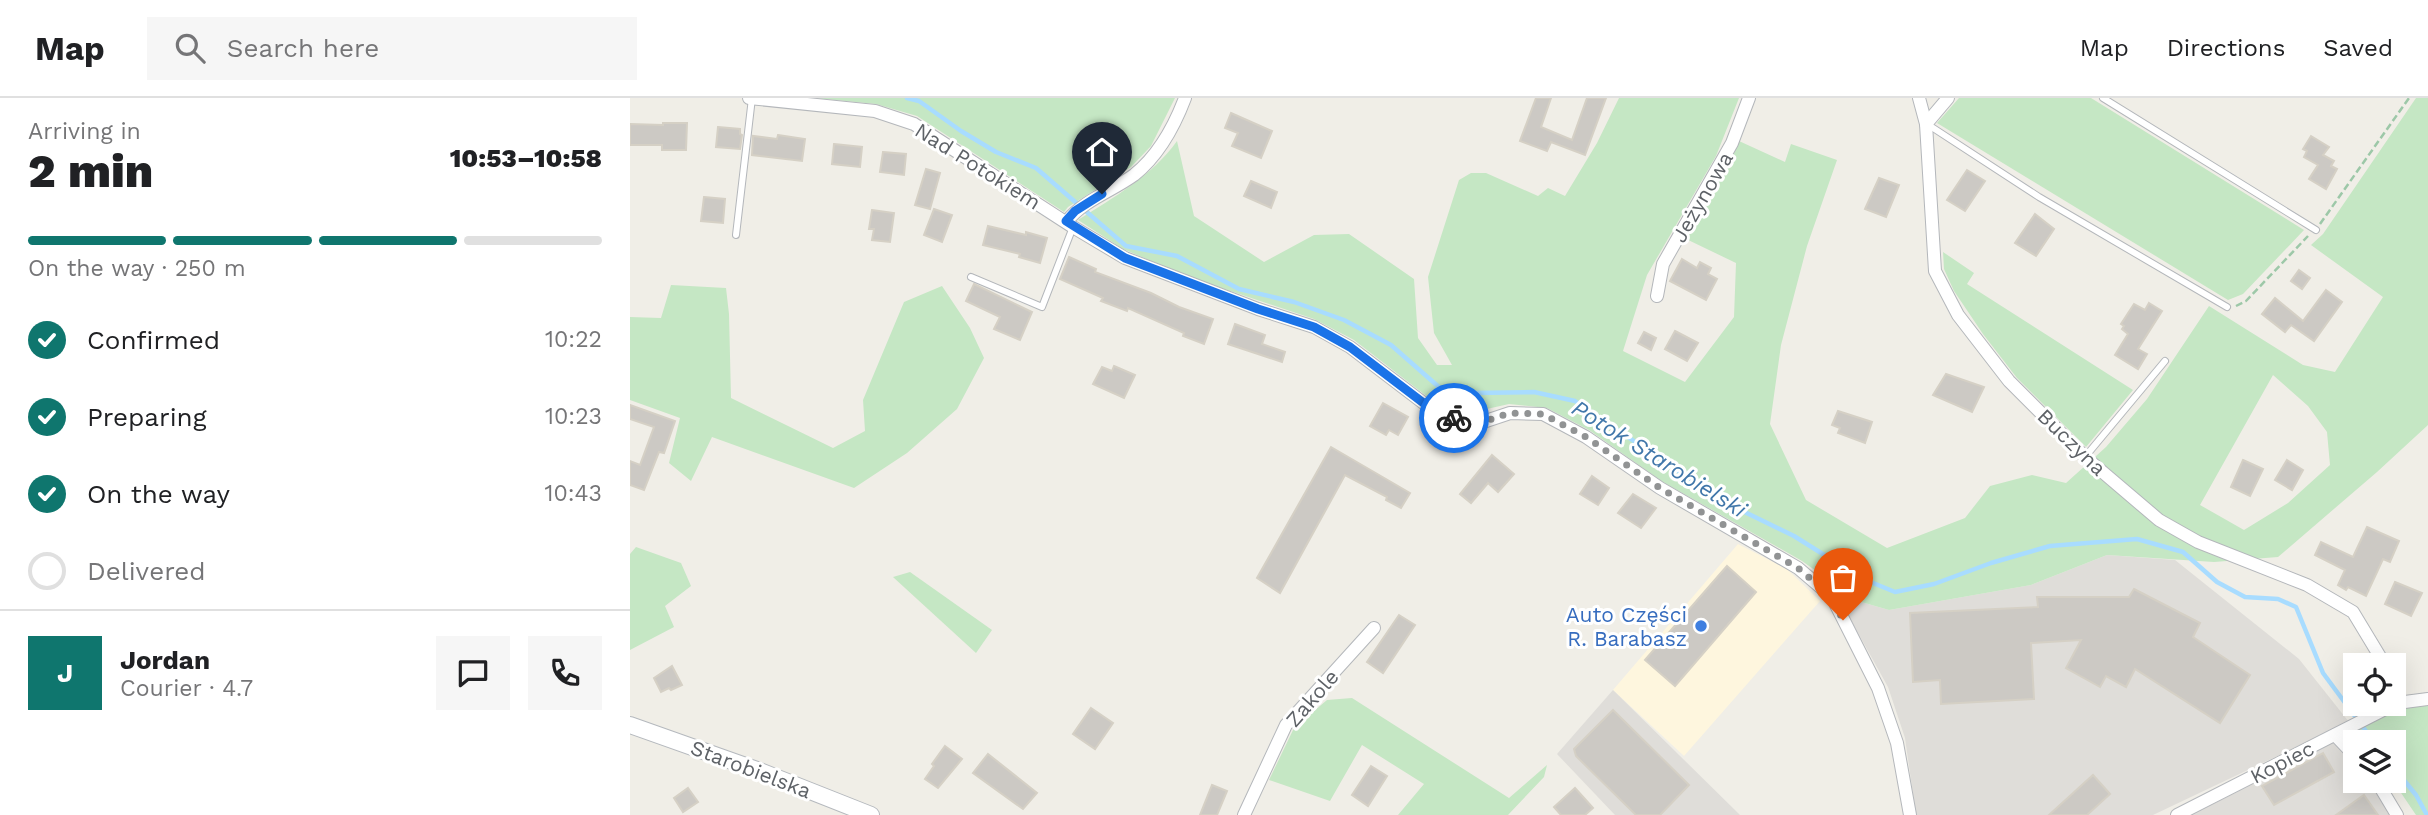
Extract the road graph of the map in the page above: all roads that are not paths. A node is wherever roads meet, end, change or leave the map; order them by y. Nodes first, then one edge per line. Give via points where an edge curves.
1 (751, 98) edge
2 (1185, 98) edge
3 (1749, 98) edge
4 (1919, 98) edge
5 (1948, 98) edge
6 (2104, 98) edge
7 (1926, 124) junction
8 (1070, 224) junction
9 (2316, 230) road end
10 (736, 235) dead end
11 (971, 277) dead end
12 (1657, 296) dead end
13 (2227, 307) road end
14 (2165, 361) dead end
15 (2085, 457) junction
16 (1374, 628) dead end
17 (2378, 653) edge
18 (2406, 698) edge
19 (2428, 699) edge
20 (2372, 716) edge
21 (630, 724) edge
22 (2335, 735) junction
23 (2343, 743) edge
24 (2384, 793) edge
25 (871, 815) edge
26 (1244, 815) edge
27 (1910, 815) edge
28 (2177, 815) edge
29 (2397, 815) edge

1 - 8 street, Nad Potokiem via 876,111 914,124
1 - 10 lane
2 - 8 street via 1158,150 1135,174 1081,207
3 - 12 street, Jeżynowa via 1732,143 1663,264
4 - 7 street, Buczyna
5 - 7 street
6 - 9 lane
7 - 13 lane via 2039,197
7 - 15 street, Buczyna via 1935,271 1958,315 2009,381
8 - 11 lane via 1042,307
8 - 27 street, Nad Potokiem via 1125,258 1314,327 1350,347 1434,411 1462,421 1486,421 1510,413 1543,414 1798,568 1832,597 1878,688 1898,743
14 - 15 lane
15 - 17 street, Buczyna via 2159,520 2198,542 2307,585 2353,612
16 - 26 street, Zakole via 1286,725
18 - 19 street, Kopiec
20 - 22 street, Kopiec
21 - 25 street, Starobielska
22 - 23 street
22 - 28 street, Kopiec
24 - 29 street

